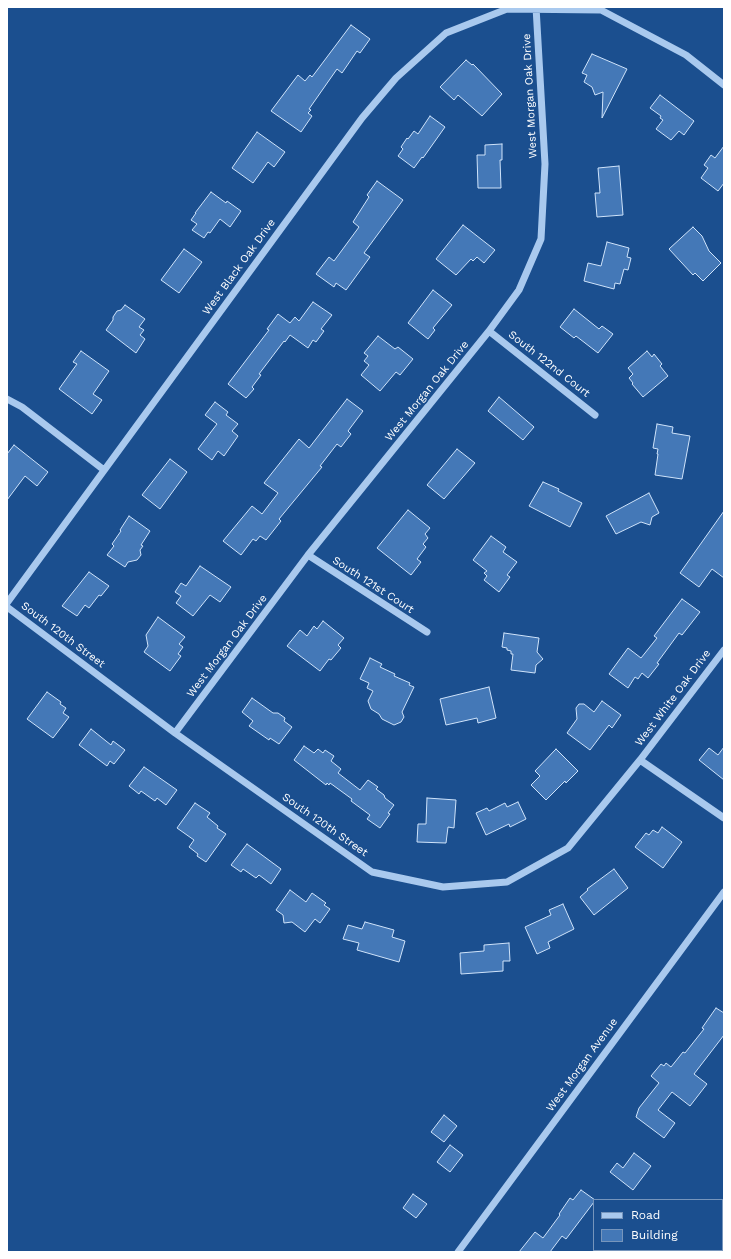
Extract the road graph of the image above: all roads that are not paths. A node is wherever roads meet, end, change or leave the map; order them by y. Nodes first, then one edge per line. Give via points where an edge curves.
1 (537, 8) edge
2 (724, 85) edge
3 (489, 331) junction
4 (7, 399) edge
5 (595, 415) dead end
6 (104, 470) junction
7 (308, 555) junction
8 (7, 603) edge
9 (7, 607) edge
10 (427, 632) dead end
11 (724, 650) edge
12 (176, 733) junction
13 (640, 760) junction
14 (724, 818) edge
15 (724, 892) edge
16 (458, 1252) edge

1 - 2 street, West Black Oak Drive via 600,10 686,55
1 - 3 street, West Morgan Oak Drive via 545,164 542,239 519,290
1 - 6 street, West Black Oak Drive via 507,9 446,33 396,78 362,118
3 - 5 street, South 122nd Court
3 - 7 street, West Morgan Oak Drive
4 - 6 street via 22,407
6 - 8 street, West Black Oak Drive
7 - 10 street, South 121st Court
7 - 12 street, West Morgan Oak Drive
9 - 12 street, South 120th Street
11 - 13 street, West White Oak Drive
12 - 13 street, South 120th Street via 372,872 443,887 507,882 568,848
13 - 14 street
15 - 16 street, West Morgan Avenue

